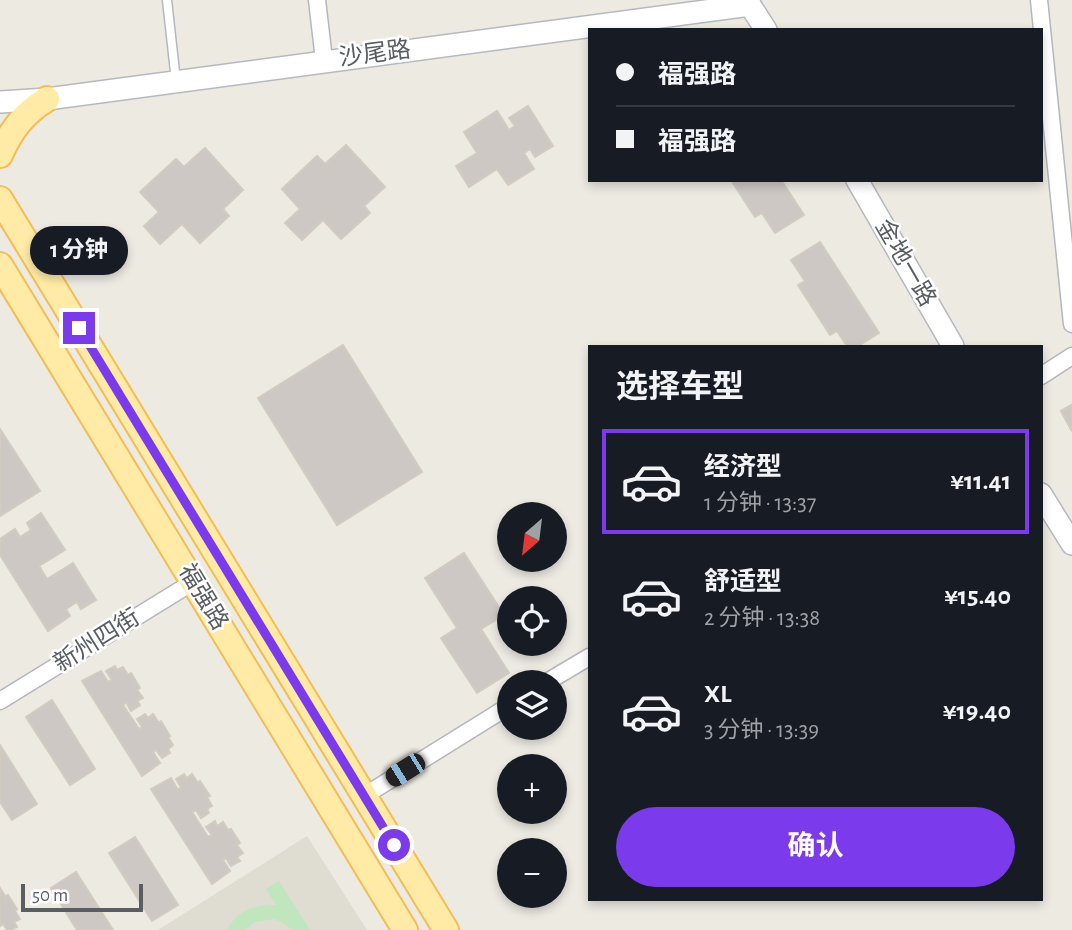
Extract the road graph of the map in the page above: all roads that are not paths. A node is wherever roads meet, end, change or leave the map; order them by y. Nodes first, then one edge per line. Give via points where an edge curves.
1 (167, 0) edge
2 (317, 0) edge
3 (1039, 0) edge
4 (740, 4) edge
5 (764, 28) edge
6 (324, 60) junction
7 (176, 81) junction
8 (47, 99) junction
9 (0, 102) edge
10 (0, 155) edge
11 (1064, 168) edge
12 (858, 182) edge
13 (0, 199) edge
14 (0, 265) edge
15 (64, 305) junction
16 (35, 323) junction
17 (1072, 324) edge
18 (952, 345) edge
19 (1072, 356) edge
20 (1043, 375) edge
21 (1043, 497) edge
22 (1072, 544) edge
23 (193, 582) junction
24 (588, 658) edge
25 (567, 670) edge
26 (0, 701) edge
27 (497, 713) edge
28 (364, 796) junction
29 (405, 930) edge
30 (446, 930) edge

1 - 7 lane
2 - 6 street
3 - 11 street
4 - 5 street
4 - 6 street, 沙尾路
6 - 7 street, 沙尾路
7 - 8 street, 沙尾路
8 - 9 street, 沙尾路
8 - 10 main road via 22,118
11 - 17 street
12 - 18 street, 金地一路
13 - 15 main road, 福强路
14 - 16 main road, 福强路
15 - 16 main road
15 - 28 main road, 福强路
16 - 23 main road, 福强路
19 - 20 street
21 - 22 street
23 - 26 street, 新州四街
23 - 29 main road, 福强路
24 - 25 street
27 - 28 street
28 - 30 main road, 福强路

